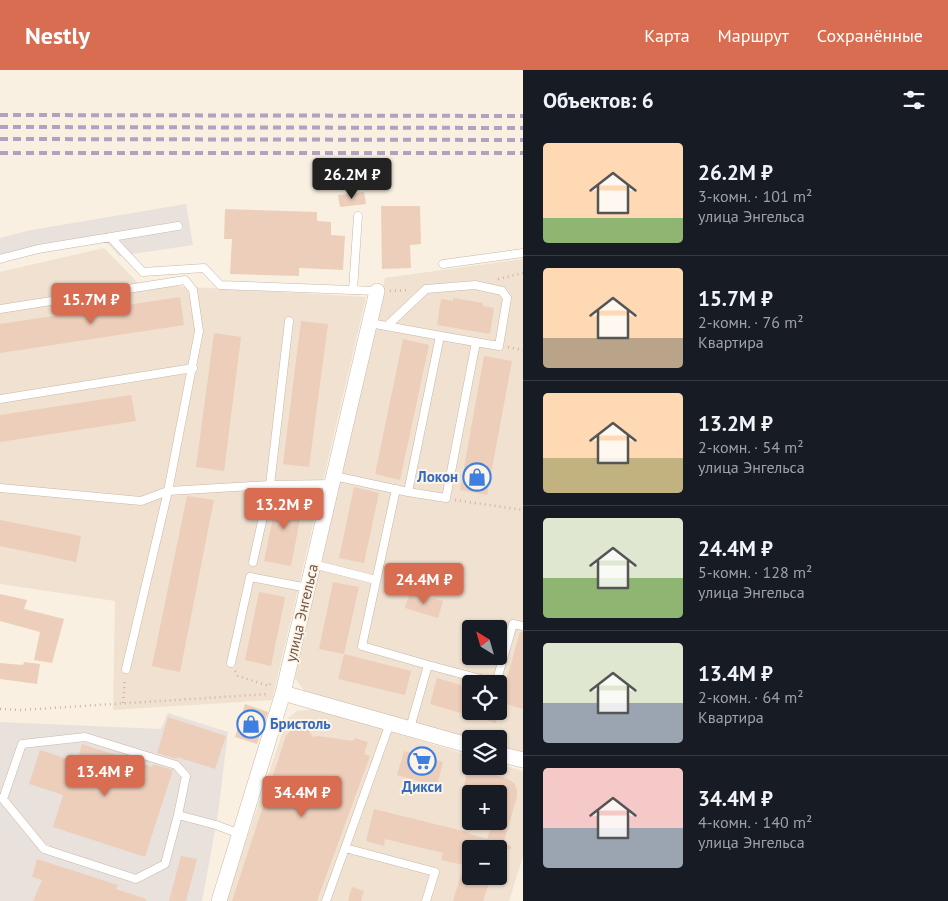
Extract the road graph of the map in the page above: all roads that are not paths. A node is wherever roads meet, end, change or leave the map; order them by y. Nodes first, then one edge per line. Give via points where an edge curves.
1 (358, 216) dead end
2 (178, 226) dead end
3 (110, 237) junction
4 (523, 253) edge
5 (0, 259) edge
6 (444, 264) dead end
7 (353, 290) junction
8 (377, 291) joint
9 (0, 309) edge
10 (289, 321) dead end
11 (370, 323) junction
12 (387, 326) junction
13 (440, 336) junction
14 (476, 342) junction
15 (193, 368) junction
16 (0, 399) edge
17 (333, 480) junction
18 (270, 485) junction
19 (0, 488) edge
20 (396, 490) junction
21 (168, 491) junction
22 (408, 492) junction
23 (253, 562) dead end
24 (313, 564) junction
25 (376, 580) junction
26 (308, 588) junction
27 (523, 626) edge
28 (231, 663) road end
29 (428, 665) junction
30 (126, 669) road end
31 (284, 688) junction
32 (390, 723) junction
33 (410, 728) junction
34 (462, 743) edge
35 (507, 756) edge
36 (523, 760) edge
37 (178, 815) junction
38 (240, 834) junction
39 (345, 848) junction
40 (219, 901) edge
41 (326, 901) edge
42 (426, 901) edge

1 - 7 lane
2 - 3 lane
3 - 5 lane
3 - 7 lane via 143,272 204,268 220,285
4 - 6 lane
7 - 8 lane
8 - 11 street, улица Энгельса
9 - 15 lane via 185,280 193,290 199,331
10 - 18 lane
11 - 12 lane
11 - 17 street, улица Энгельса
12 - 13 lane
12 - 14 lane via 426,289 475,285 502,291 507,298 499,346
13 - 14 lane
13 - 22 lane
14 - 22 lane via 446,498
15 - 16 lane
15 - 21 lane
17 - 18 lane
17 - 20 lane
17 - 24 street, улица Энгельса
18 - 21 lane
18 - 23 lane
19 - 21 lane via 141,502
20 - 22 lane
20 - 25 lane
21 - 30 lane
24 - 25 lane
24 - 26 street, улица Энгельса
25 - 29 lane via 362,646
26 - 28 lane via 250,577
26 - 31 street, улица Энгельса
27 - 29 lane via 513,624 496,683
29 - 33 lane
31 - 32 street
31 - 38 street, улица Энгельса
32 - 33 street
32 - 39 lane
33 - 34 street
35 - 36 street
37 - 37 lane via 165,864 136,879 44,849 3,799 22,744 85,737 176,765 186,776
37 - 38 lane
38 - 40 street, улица Энгельса
39 - 41 lane
39 - 42 lane via 435,872

